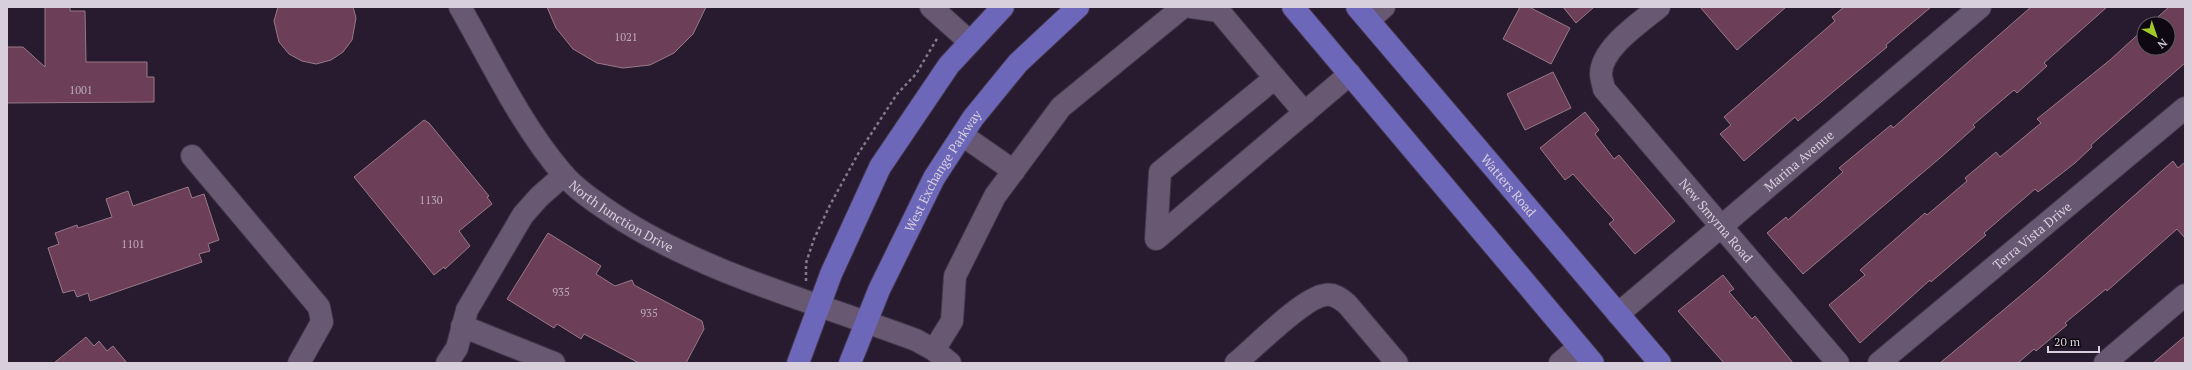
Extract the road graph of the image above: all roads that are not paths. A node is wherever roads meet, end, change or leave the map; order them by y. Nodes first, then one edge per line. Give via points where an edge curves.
1 (460, 7) edge
2 (931, 7) edge
3 (1003, 7) edge
4 (1078, 7) edge
5 (1182, 7) edge
6 (1191, 7) edge
7 (1294, 7) edge
8 (1658, 7) edge
9 (1980, 7) edge
10 (1370, 11) edge
11 (970, 42) junction
12 (1350, 74) junction
13 (1275, 78) junction
14 (2185, 108) edge
15 (1305, 113) junction
16 (962, 136) junction
17 (192, 156) dead end
18 (1014, 171) junction
19 (564, 175) junction
20 (1721, 226) junction
21 (2185, 296) edge
22 (819, 305) junction
23 (1618, 314) junction
24 (867, 322) junction
25 (462, 326) junction
26 (1586, 355) edge
27 (942, 356) edge
28 (299, 363) edge
29 (447, 363) edge
30 (554, 363) edge
31 (798, 363) edge
32 (850, 363) edge
33 (1236, 363) edge
34 (1397, 363) edge
35 (1560, 363) edge
36 (1660, 363) edge
37 (1838, 363) edge
38 (1879, 363) edge
39 (2105, 363) edge

1 - 19 street, North Junction Drive via 530,130
2 - 11 street
3 - 11 main road
4 - 16 main road, West Exchange Parkway via 1018,63
5 - 18 street via 1061,106
6 - 13 street via 1220,11
7 - 12 main road
8 - 20 street, New Smyrna Road via 1617,42 1605,57 1601,73 1604,89
9 - 20 street, Marina Avenue
10 - 23 main road, Watters Road
11 - 22 main road via 949,65 880,167
12 - 15 street
12 - 26 main road
13 - 15 street
13 - 15 street via 1160,172 1156,239
14 - 38 street, Terra Vista Drive
16 - 18 street
16 - 24 main road, West Exchange Parkway via 934,178 879,290
17 - 28 street via 319,307 322,322
18 - 27 street via 996,196 955,276 952,321
19 - 22 street, North Junction Drive via 589,197 641,232 725,271
19 - 25 street via 539,196 523,215 478,289
20 - 23 street, Marina Avenue
20 - 37 street, New Smyrna Road
21 - 39 street
22 - 24 street, North Junction Drive
22 - 31 main road
23 - 36 main road, Watters Road
24 - 27 street, North Junction Drive via 916,340
24 - 32 main road, West Exchange Parkway
25 - 29 street via 457,348
25 - 30 street
26 - 35 street
33 - 34 street via 1307,302 1327,294 1337,296 1347,304

